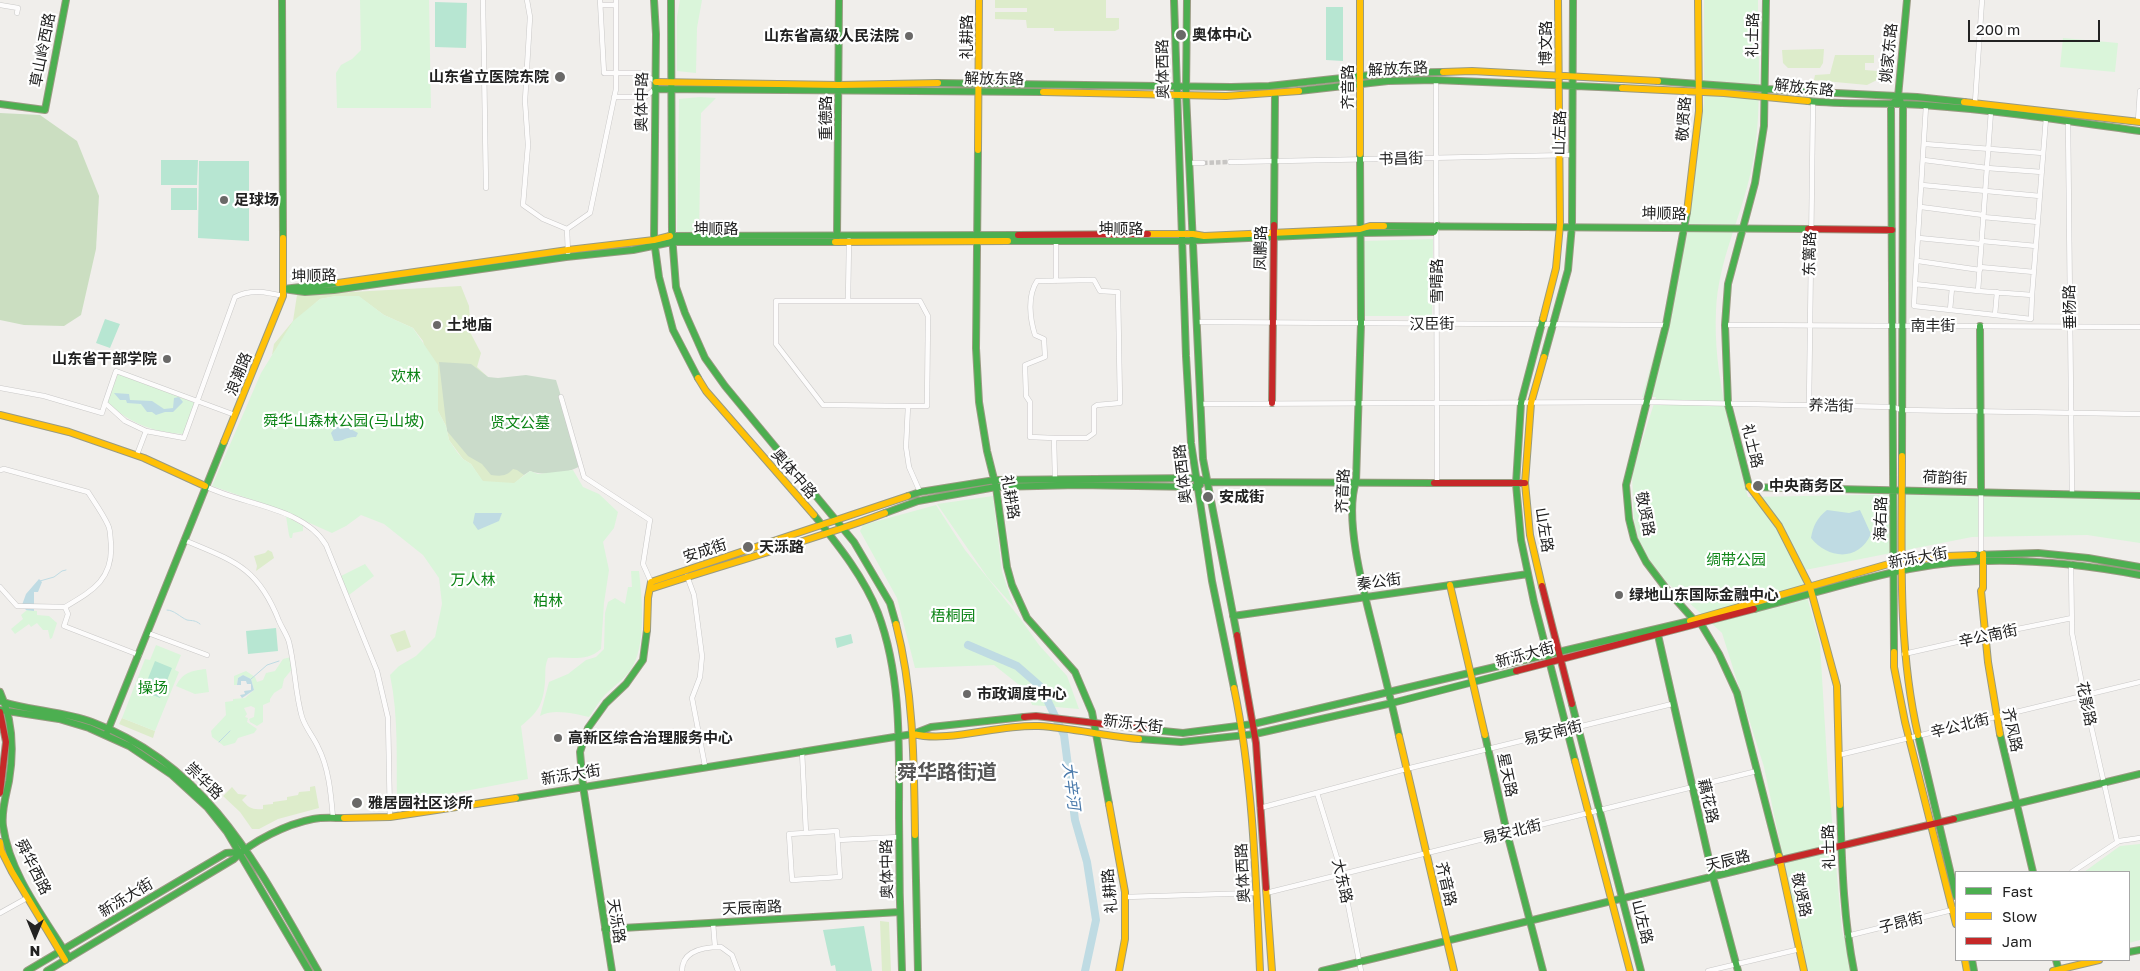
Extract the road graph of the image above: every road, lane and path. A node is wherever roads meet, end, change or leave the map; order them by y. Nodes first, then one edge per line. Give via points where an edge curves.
1 (66, 0) edge
2 (282, 0) edge
3 (483, 0) edge
4 (527, 0) edge
5 (654, 0) edge
6 (671, 0) edge
7 (839, 0) edge
8 (979, 0) edge
9 (1174, 0) edge
10 (1186, 0) edge
11 (1360, 0) edge
12 (1558, 0) edge
13 (1572, 0) edge
14 (1698, 0) edge
15 (1766, 0) edge
16 (1907, 0) edge
17 (1982, 0) edge
18 (601, 2) edge
19 (616, 2) edge
20 (0, 6) edge
21 (17, 13) dead end
22 (616, 73) junction
23 (1558, 76) junction
24 (1573, 77) junction
25 (1361, 79) junction
26 (1436, 80) junction
27 (980, 82) junction
28 (1699, 83) junction
29 (1557, 85) junction
30 (1573, 85) junction
31 (655, 86) junction
32 (1176, 86) junction
33 (1186, 86) junction
34 (672, 87) junction
35 (839, 88) junction
36 (1765, 88) junction
37 (980, 91) junction
38 (2140, 91) edge
39 (1699, 92) junction
40 (1176, 94) junction
41 (1186, 94) junction
42 (1275, 94) junction
43 (1764, 96) junction
44 (1898, 96) junction
45 (614, 97) junction
46 (1813, 101) junction
47 (1975, 103) junction
48 (0, 104) edge
49 (1891, 106) junction
50 (1903, 106) junction
51 (1926, 106) junction
52 (1991, 111) junction
53 (2046, 118) junction
54 (2068, 121) junction
55 (2139, 122) edge
56 (2140, 131) edge
57 (1925, 144) junction
58 (1988, 149) junction
59 (2043, 153) junction
60 (1572, 155) junction
61 (1560, 156) junction
62 (1437, 158) junction
63 (1361, 160) junction
64 (1924, 160) junction
65 (1275, 161) junction
66 (1230, 162) tunnel mouth
67 (1190, 163) junction
68 (1203, 163) tunnel mouth
69 (1987, 168) junction
70 (2042, 172) junction
71 (1922, 186) junction
72 (486, 188) dead end
73 (1985, 192) junction
74 (2040, 196) junction
75 (1921, 207) junction
76 (1983, 216) junction
77 (2038, 222) junction
78 (1437, 224) junction
79 (1560, 225) junction
80 (1572, 225) junction
81 (1685, 227) junction
82 (567, 228) junction
83 (1742, 228) junction
84 (1811, 228) junction
85 (1892, 230) junction
86 (1360, 231) junction
87 (1274, 235) junction
88 (838, 237) junction
89 (1194, 237) junction
90 (978, 238) junction
91 (1181, 238) junction
92 (1919, 238) junction
93 (672, 239) junction
94 (849, 239) junction
95 (1056, 241) junction
96 (654, 243) junction
97 (1981, 243) junction
98 (2036, 246) junction
99 (568, 253) junction
100 (1918, 261) junction
101 (1980, 268) junction
102 (2034, 272) junction
103 (1056, 281) junction
104 (1915, 284) junction
105 (1952, 288) junction
106 (1978, 291) junction
107 (283, 292) junction
108 (1997, 292) junction
109 (2032, 295) junction
110 (848, 301) junction
111 (1950, 310) junction
112 (1995, 315) junction
113 (1198, 322) junction
114 (1273, 323) junction
115 (1361, 323) junction
116 (1437, 324) junction
117 (1543, 324) junction
118 (1554, 324) junction
119 (1666, 325) junction
120 (1725, 325) junction
121 (1809, 325) junction
122 (1893, 326) junction
123 (1902, 326) junction
124 (1980, 326) junction
125 (2070, 327) junction
126 (2140, 328) edge
127 (0, 388) edge
128 (561, 397) dead end
129 (198, 401) junction
130 (1647, 402) junction
131 (105, 403) junction
132 (1272, 403) junction
133 (1358, 403) junction
134 (1437, 403) junction
135 (1521, 403) junction
136 (1201, 404) junction
137 (1531, 404) junction
138 (1728, 404) junction
139 (908, 406) junction
140 (1809, 406) junction
141 (1893, 407) junction
142 (1902, 410) junction
143 (1980, 412) junction
144 (2071, 414) junction
145 (2140, 414) edge
146 (0, 415) edge
147 (235, 415) junction
148 (146, 432) junction
149 (1054, 438) junction
150 (138, 452) dead end
151 (0, 470) edge
152 (1195, 478) junction
153 (1055, 479) junction
154 (1207, 482) junction
155 (1437, 482) junction
156 (1516, 482) junction
157 (996, 483) junction
158 (1356, 483) junction
159 (1525, 483) junction
160 (205, 486) junction
161 (1196, 487) junction
162 (1749, 487) junction
163 (1894, 489) junction
164 (1902, 489) junction
165 (1980, 491) junction
166 (920, 492) junction
167 (2072, 494) junction
168 (2140, 496) edge
169 (837, 520) junction
170 (822, 526) junction
171 (842, 528) junction
172 (829, 534) junction
173 (184, 540) junction
174 (1981, 554) junction
175 (1902, 562) junction
176 (1892, 563) junction
177 (1981, 563) junction
178 (2071, 564) junction
179 (2140, 567) edge
180 (1902, 571) junction
181 (1528, 574) junction
182 (1892, 575) junction
183 (2140, 575) edge
184 (687, 576) junction
185 (650, 585) junction
186 (1450, 585) junction
187 (0, 587) edge
188 (1810, 587) junction
189 (1812, 595) junction
190 (1366, 597) junction
191 (65, 608) junction
192 (1233, 616) junction
193 (2072, 618) junction
194 (1694, 620) junction
195 (1700, 624) junction
196 (63, 628) dead end
197 (148, 632) junction
198 (1658, 635) junction
199 (1983, 636) junction
200 (1548, 654) junction
201 (1904, 654) junction
202 (208, 655) dead end
203 (1560, 655) junction
204 (139, 657) junction
205 (1550, 662) junction
206 (1471, 672) junction
207 (1473, 682) junction
208 (2140, 682) edge
209 (0, 692) edge
210 (1390, 693) junction
211 (2084, 696) junction
212 (3, 702) edge
213 (1392, 703) junction
214 (1672, 704) junction
215 (0, 711) edge
216 (9, 712) junction
217 (1996, 717) junction
218 (1094, 722) junction
219 (1253, 724) junction
220 (1241, 726) junction
221 (1579, 727) junction
222 (1568, 729) junction
223 (108, 732) junction
224 (1096, 732) junction
225 (913, 734) junction
226 (1255, 734) junction
227 (898, 735) junction
228 (1242, 736) junction
229 (1918, 736) junction
230 (1909, 738) junction
231 (1489, 748) junction
232 (802, 751) junction
233 (1839, 755) junction
234 (705, 766) junction
235 (1406, 769) junction
236 (1757, 771) junction
237 (2140, 774) edge
238 (2103, 783) junction
239 (583, 786) junction
240 (1692, 787) junction
241 (0, 793) edge
242 (1317, 793) junction
243 (2016, 804) junction
244 (1260, 808) junction
245 (1600, 810) junction
246 (1589, 812) junction
247 (390, 817) junction
248 (333, 818) junction
249 (1939, 823) junction
250 (1931, 824) junction
251 (806, 833) junction
252 (1507, 833) junction
253 (899, 837) junction
254 (2140, 838) edge
255 (838, 840) junction
256 (0, 842) edge
257 (2117, 842) junction
258 (1841, 846) junction
259 (245, 848) junction
260 (239, 852) junction
261 (1426, 853) junction
262 (1780, 861) junction
263 (2033, 871) edge
264 (2074, 871) edge
265 (1342, 874) junction
266 (1713, 877) junction
267 (1266, 892) junction
268 (1955, 892) edge
269 (1257, 893) junction
270 (1125, 897) junction
271 (27, 898) junction
272 (1623, 898) junction
273 (1614, 901) junction
274 (1955, 910) edge
275 (900, 912) junction
276 (0, 913) edge
277 (1530, 921) junction
278 (713, 923) junction
279 (605, 929) junction
280 (1846, 936) junction
281 (1446, 941) junction
282 (715, 947) junction
283 (1800, 949) junction
284 (62, 951) junction
285 (67, 959) junction
286 (2095, 961) edge
287 (1359, 962) junction
288 (1737, 968) edge
289 (27, 971) edge
290 (47, 971) edge
291 (309, 971) edge
292 (318, 971) edge
293 (612, 971) edge
294 (682, 971) edge
295 (738, 971) edge
296 (902, 971) edge
297 (918, 971) edge
298 (1119, 971) edge
299 (1260, 971) edge
300 (1272, 971) edge
301 (1322, 971) edge
302 (1361, 971) edge
303 (1454, 971) edge
304 (1543, 971) edge
305 (1630, 971) edge
306 (1641, 971) edge
307 (1708, 971) edge
308 (1804, 971) edge
309 (1854, 971) edge
310 (2057, 971) edge

1 - 48 main road, 草山岭西路 via 45,110
2 - 107 main road, 浪潮路
3 - 72 street
4 - 82 street via 530,17 525,101 528,145 523,205 542,219
5 - 31 main road, 奥体中路
6 - 34 main road, 奥体中路
7 - 35 main road, 重德路
8 - 27 main road, 礼耕路
9 - 32 main road, 奥体西路
10 - 33 main road, 奥体西路
11 - 25 main road, 齐音路
12 - 23 main road, 博文路
13 - 24 main road, 博文路
14 - 28 main road, 敬贤路
15 - 36 main road, 礼士路
16 - 44 main road, 姚家东路
17 - 47 street
18 - 19 street
18 - 22 street via 604,73
19 - 22 street
20 - 21 street via 18,8
22 - 31 street via 642,73
22 - 45 street
23 - 24 main road, 解放东路
23 - 25 main road, 解放东路 via 1434,71
23 - 29 main road, 博文路
24 - 28 main road, 解放东路
24 - 30 main road, 博文路
25 - 26 main road, 解放东路
25 - 33 main road, 解放东路 via 1269,86
25 - 42 main road, 解放东路
25 - 63 main road, 齐音路
26 - 29 main road, 解放东路
26 - 62 street, 雪晴路
27 - 32 main road, 解放东路
27 - 35 main road, 解放东路
27 - 37 main road, 礼耕路
28 - 36 main road, 解放东路
28 - 39 main road, 敬贤路
29 - 30 main road, 解放东路
29 - 61 main road, 山左路
30 - 39 main road, 解放东路
30 - 60 main road, 山左路
31 - 34 main road, 解放东路
31 - 45 street via 645,97
31 - 96 main road, 奥体中路
32 - 33 main road, 解放东路
32 - 40 main road, 奥体西路
33 - 41 main road, 奥体西路
34 - 35 main road, 解放东路
34 - 93 main road, 奥体中路
35 - 37 main road, 解放东路
35 - 88 main road, 重德路
36 - 43 main road, 礼士路
36 - 44 main road, 解放东路
37 - 40 main road, 解放东路
37 - 90 main road, 礼耕路
38 - 55 street
39 - 43 main road, 解放东路
39 - 81 main road, 敬贤路 via 1700,111
40 - 41 main road, 解放东路
40 - 91 main road, 奥体西路
41 - 42 main road, 解放东路
41 - 67 main road, 奥体西路
42 - 65 main road, 凤鹏路
43 - 46 main road, 解放东路
43 - 83 main road, 礼士路 via 1764,126 1755,183
44 - 47 main road, 解放东路
44 - 49 main road, 姚家东路
44 - 50 main road, 海右路
45 - 82 street via 590,213
46 - 49 main road, 解放东路
46 - 84 street, 东篱路
47 - 55 main road, 解放东路
49 - 50 main road, 解放东路
49 - 85 main road, 海右路
50 - 51 main road, 解放东路
50 - 123 main road, 海右路
51 - 52 main road, 解放东路
51 - 57 street
52 - 53 main road, 解放东路
52 - 58 street
53 - 54 main road, 解放东路
53 - 59 street
54 - 56 main road, 解放东路
54 - 125 street, 垂杨路
57 - 58 street
57 - 64 street
58 - 59 street
58 - 69 street
59 - 70 street
60 - 61 street, 书昌街
60 - 80 main road, 山左路
61 - 62 street, 书昌街
61 - 79 main road, 山左路
62 - 63 street, 书昌街
62 - 78 street, 雪晴路
63 - 65 street, 书昌街
63 - 86 main road, 齐音路
64 - 69 street
64 - 71 street
65 - 66 street, 书昌街
65 - 87 main road, 凤鹏路
67 - 68 street
67 - 89 main road, 奥体西路
69 - 70 street
69 - 73 street
70 - 74 street
71 - 73 street
71 - 75 street
73 - 74 street
73 - 76 street
74 - 77 street
75 - 76 street
75 - 92 street
76 - 77 street
76 - 97 street
77 - 98 street
78 - 79 main road, 坤顺路
78 - 86 main road, 坤顺路 via 1370,226
78 - 116 street, 雪晴路
79 - 80 main road, 坤顺路
79 - 117 main road, 山左路 via 1556,268
80 - 81 main road, 坤顺路
80 - 118 main road, 山左路 via 1568,270
81 - 83 main road, 坤顺路
81 - 119 main road, 敬贤路
82 - 99 street
83 - 84 main road, 坤顺路
83 - 120 main road, 礼士路 via 1728,284
84 - 85 main road, 坤顺路
84 - 121 street, 东篱路
85 - 122 main road, 海右路
86 - 87 main road, 坤顺路
86 - 115 main road, 齐音路
87 - 89 main road, 坤顺路
87 - 114 main road, 凤鹏路
88 - 93 main road, 坤顺路
88 - 94 main road, 坤顺路
89 - 91 main road, 坤顺路
89 - 113 main road, 奥体西路
90 - 91 main road, 坤顺路
90 - 94 main road, 坤顺路
90 - 95 main road, 坤顺路
90 - 157 main road, 礼耕路 via 976,348 979,402
91 - 95 main road, 坤顺路
91 - 152 main road, 奥体西路
92 - 97 street
92 - 100 street
93 - 94 main road, 坤顺路
93 - 96 main road, 坤顺路
93 - 169 main road, 奥体中路 via 676,286 705,358
94 - 110 street
95 - 103 street
96 - 99 main road, 坤顺路
96 - 170 main road, 奥体中路 via 673,330 692,369 729,419
97 - 98 street
97 - 101 street
98 - 102 street
99 - 107 main road, 坤顺路
100 - 101 street
100 - 104 street
101 - 102 street
101 - 106 street
102 - 109 street
103 - 149 street via 1037,281 1031,290 1032,324 1035,335 1044,339 1045,357 1025,365 1030,436
103 - 149 street via 1094,280 1100,291 1118,292 1120,403 1094,407 1094,433 1091,436
104 - 105 street
104 - 111 street via 1914,306
105 - 106 street
105 - 111 street
106 - 108 street
107 - 129 street via 245,292 236,297
107 - 147 main road, 浪潮路 via 276,317
108 - 109 street
108 - 112 street
109 - 112 street via 2031,318
110 - 139 street via 920,300 928,316 927,406
110 - 139 street via 776,301 776,344 823,405
111 - 112 street
113 - 114 street, 汉臣街
113 - 136 main road, 奥体西路
114 - 115 street, 汉臣街
114 - 132 main road, 凤鹏路
115 - 116 street, 汉臣街
115 - 133 main road, 齐音路
116 - 117 street, 汉臣街
116 - 134 street, 雪晴路
117 - 118 street, 汉臣街
117 - 135 main road, 山左路
118 - 119 street, 汉臣街
118 - 137 main road, 山左路
119 - 130 main road, 敬贤路
120 - 121 street, 南丰街
120 - 138 main road, 礼士路
121 - 122 street, 南丰街
121 - 140 street, 东篱路
122 - 123 street, 南丰街
122 - 141 main road, 海右路
123 - 124 street, 南丰街
123 - 142 main road, 海右路
124 - 125 street, 南丰街
124 - 143 main road, 齐风路
125 - 126 street, 南丰街
125 - 144 street, 垂杨路
127 - 131 street via 44,396 102,413
128 - 185 street via 584,477 650,520 643,564
129 - 131 street via 116,371
129 - 147 street
129 - 148 street via 184,438
130 - 137 street, 养浩街
130 - 138 street, 养浩街
130 - 194 main road, 敬贤路 via 1626,485 1634,538 1650,570
131 - 148 street via 125,421
132 - 133 street, 养浩街
132 - 136 street, 养浩街
133 - 134 street, 养浩街
133 - 158 main road, 齐音路
134 - 135 street, 养浩街
134 - 155 street, 雪晴路
135 - 137 street, 养浩街
135 - 156 main road, 山左路
136 - 154 main road, 奥体西路
137 - 159 main road, 山左路
138 - 140 street, 养浩街
138 - 162 main road, 礼士路
139 - 166 street via 906,447 909,468
140 - 141 street, 养浩街
141 - 142 street, 养浩街
141 - 163 main road, 海右路
142 - 143 street, 养浩街
142 - 164 main road, 海右路
143 - 144 street, 养浩街
143 - 165 main road, 齐风路
144 - 145 street, 养浩街
144 - 167 street, 垂杨路
146 - 160 main road via 69,432 144,458
147 - 160 main road, 浪潮路
148 - 150 street
149 - 153 street
151 - 191 street via 88,492 109,527 111,551 104,580
152 - 153 main road, 安成街
152 - 154 main road, 安成街
152 - 161 main road, 奥体西路
153 - 157 main road, 安成街
154 - 158 main road, 安成街
154 - 161 main road, 安成街
154 - 192 main road, 奥体西路
155 - 156 main road, 安成街
155 - 158 main road, 安成街
156 - 159 main road, 安成街
156 - 181 main road, 山左路 via 1521,540
157 - 161 main road, 安成街
157 - 166 main road, 安成街
157 - 171 main road, 安成街 via 918,501
157 - 218 main road, 礼耕路 via 1007,567 1022,610 1075,672
158 - 190 main road, 齐音路 via 1353,491 1354,534
159 - 203 main road, 山左路 via 1530,535
160 - 173 main road, 浪潮路
160 - 247 street via 287,515 321,537 326,545 377,672 388,718
161 - 220 main road, 奥体西路
162 - 163 main road, 荷韵街
162 - 188 main road, 礼士路 via 1779,526
163 - 164 main road, 荷韵街
163 - 176 main road, 海右路
164 - 165 main road, 荷韵街
164 - 175 main road, 海右路
165 - 167 main road, 荷韵街
165 - 174 street, 齐风路
166 - 169 main road, 安成街
167 - 168 main road, 荷韵街
169 - 170 main road, 安成街
169 - 171 main road, 奥体中路
170 - 172 main road, 奥体中路
170 - 185 main road, 安成街
171 - 172 main road
171 - 225 main road, 奥体中路 via 869,565 890,603 902,648
172 - 184 main road, 安成街
172 - 227 main road, 奥体中路 via 866,588 878,616 894,681
173 - 197 main road, 浪潮路
173 - 248 street via 246,569 273,605 288,640 306,730 318,748 328,780
174 - 175 main road, 新泺大街
174 - 177 main road, 齐风路
174 - 179 main road, 新泺大街 via 2038,553
175 - 176 main road, 新泺大街
175 - 180 main road, 海右路
176 - 182 main road, 海右路
176 - 188 main road, 新泺大街
177 - 178 main road, 新泺大街
177 - 180 main road, 新泺大街 via 1943,564
177 - 199 main road, 齐风路 via 1979,587
178 - 183 main road, 新泺大街
178 - 193 street, 花影路
180 - 182 main road, 新泺大街
180 - 201 main road, 海右路
181 - 186 main road, 秦公街
181 - 200 main road, 山左路
182 - 189 main road, 新泺大街
182 - 230 main road, 海右路 via 1894,667
184 - 185 main road, 安成街
184 - 234 street via 694,595 702,656 700,677 692,698
185 - 239 main road, 天泺路 via 643,660 588,728 580,752
186 - 190 main road, 秦公街
186 - 206 main road, 星天路
187 - 191 street via 13,603 22,607
188 - 189 main road, 礼士路
188 - 194 main road, 新泺大街
189 - 195 main road, 新泺大街
189 - 233 main road, 礼士路 via 1837,686
190 - 192 main road, 秦公街
190 - 210 main road, 齐音路
191 - 204 street via 68,614 64,626
192 - 219 main road, 奥体西路
193 - 199 street, 辛公南街
193 - 211 street, 花影路
194 - 195 main road, 敬贤路
194 - 203 main road, 新泺大街
195 - 198 main road, 新泺大街
195 - 236 main road, 敬贤路 via 1720,654 1737,693
196 - 204 street
197 - 202 street
197 - 204 main road, 浪潮路
198 - 203 main road, 新泺大街
198 - 214 main road, 藕花路
199 - 201 street, 辛公南街
199 - 217 main road, 齐风路
200 - 203 main road, 新泺大街
200 - 205 main road, 山左路
200 - 206 main road, 新泺大街
201 - 229 main road, 海右路
203 - 205 main road, 新泺大街
203 - 221 main road, 山左路
204 - 223 main road, 浪潮路
205 - 207 main road, 新泺大街
205 - 222 main road, 山左路
206 - 207 main road, 星天路
206 - 210 main road, 新泺大街
207 - 213 main road, 新泺大街
207 - 231 main road, 星天路
208 - 211 street, 辛公北街
209 - 212 main road, 舜华西路
210 - 213 main road, 齐音路
210 - 219 main road, 新泺大街
211 - 217 street, 辛公北街
211 - 238 street, 花影路
212 - 216 main road, 舜华西路
212 - 223 main road, 崇华路 via 77,717
213 - 226 main road, 新泺大街
213 - 235 main road, 齐音路
214 - 221 street, 易安南街
214 - 240 main road, 藕花路
215 - 216 main road, 崇华路
215 - 241 main road via 6,749
216 - 223 main road, 崇华路 via 59,719
216 - 284 main road, 舜华西路 via 12,746 9,782 2,811 6,844 15,867
217 - 229 street, 辛公北街
217 - 243 main road, 齐风路
218 - 220 main road, 新泺大街 via 1183,733
218 - 224 main road, 礼耕路
218 - 225 main road, 新泺大街 via 1040,716 1000,718 931,726
219 - 220 main road, 新泺大街
219 - 226 main road, 奥体西路
220 - 228 main road, 奥体西路
221 - 222 street, 易安南街
221 - 245 main road, 山左路
222 - 231 street, 易安南街
222 - 246 main road, 山左路
223 - 259 main road, 崇华路 via 150,750 194,786
223 - 260 main road, 崇华路 via 172,774 207,807
224 - 225 main road, 新泺大街 via 1000,726 930,738
224 - 228 main road, 新泺大街 via 1181,742
224 - 270 main road, 礼耕路
225 - 227 main road, 新泺大街
225 - 297 main road, 奥体中路
226 - 228 main road, 新泺大街
226 - 244 main road, 奥体西路
227 - 232 main road, 新泺大街
227 - 253 main road, 奥体中路
228 - 269 main road, 奥体西路
229 - 230 street, 辛公北街
229 - 249 main road, 海右路
230 - 233 street, 辛公北街
230 - 250 main road, 海右路
231 - 235 street, 易安南街
231 - 252 main road, 星天路
232 - 234 main road, 新泺大街
232 - 251 street
233 - 258 main road, 礼士路
234 - 239 main road, 新泺大街
235 - 242 street, 易安南街
235 - 261 main road, 齐音路
236 - 240 street, 易安北街
236 - 262 main road, 敬贤路
237 - 238 main road, 天辰路
238 - 243 main road, 天辰路
238 - 257 street, 花影路
239 - 247 main road, 新泺大街
239 - 279 main road, 天泺路
240 - 245 street, 易安北街
240 - 266 main road, 藕花路
242 - 244 street
242 - 265 street, 大东路
243 - 249 main road, 天辰路
243 - 263 main road, 齐风路
244 - 267 main road, 奥体西路
245 - 246 street, 易安北街
245 - 272 main road, 山左路
246 - 252 street, 易安北街
246 - 273 main road, 山左路
247 - 248 main road, 新泺大街
248 - 259 main road, 新泺大街 via 295,823
249 - 250 main road, 天辰路
249 - 268 main road, 海右路
250 - 258 main road, 天辰路
250 - 274 main road, 海右路
251 - 255 street via 837,831
251 - 255 street via 789,834 792,880 840,876
252 - 261 street, 易安北街
252 - 277 main road, 星天路
253 - 255 street
253 - 275 main road, 奥体中路
254 - 257 street
256 - 271 main road, 舜华西路 via 1,850
257 - 264 street
258 - 262 main road, 天辰路
258 - 280 main road, 礼士路
259 - 260 main road, 新泺大街
259 - 292 main road, 崇华路
260 - 284 main road, 新泺大街 via 226,853
260 - 285 main road, 新泺大街 via 234,859
260 - 291 main road, 崇华路
261 - 265 street, 易安北街
261 - 281 main road, 齐音路
262 - 266 main road, 天辰路
262 - 283 main road, 敬贤路
265 - 267 street, 易安北街
265 - 287 street, 大东路
266 - 272 main road, 天辰路
266 - 288 main road, 藕花路
267 - 300 main road, 奥体西路
269 - 270 street
269 - 299 main road, 奥体西路
270 - 298 main road, 礼耕路 via 1125,940
271 - 276 street
271 - 284 main road, 舜华西路
272 - 273 main road, 天辰路
272 - 306 main road, 山左路
273 - 277 main road, 天辰路
273 - 305 main road, 山左路
274 - 280 street, 子昂街
275 - 278 main road, 天辰南路
275 - 296 main road, 奥体中路
277 - 281 main road, 天辰路
277 - 304 main road, 星天路
278 - 279 main road, 天辰南路
278 - 282 street
279 - 293 main road, 天泺路
280 - 309 main road, 礼士路
281 - 287 main road, 天辰路
281 - 303 main road, 齐音路
282 - 294 street via 702,948 686,957
282 - 295 street via 721,947 732,955
283 - 288 street
283 - 308 main road, 敬贤路
284 - 285 main road, 舜华西路
284 - 289 main road, 新泺大街
285 - 290 main road, 新泺大街
286 - 310 main road
287 - 301 main road, 天辰路
287 - 302 street, 大东路
288 - 307 street

